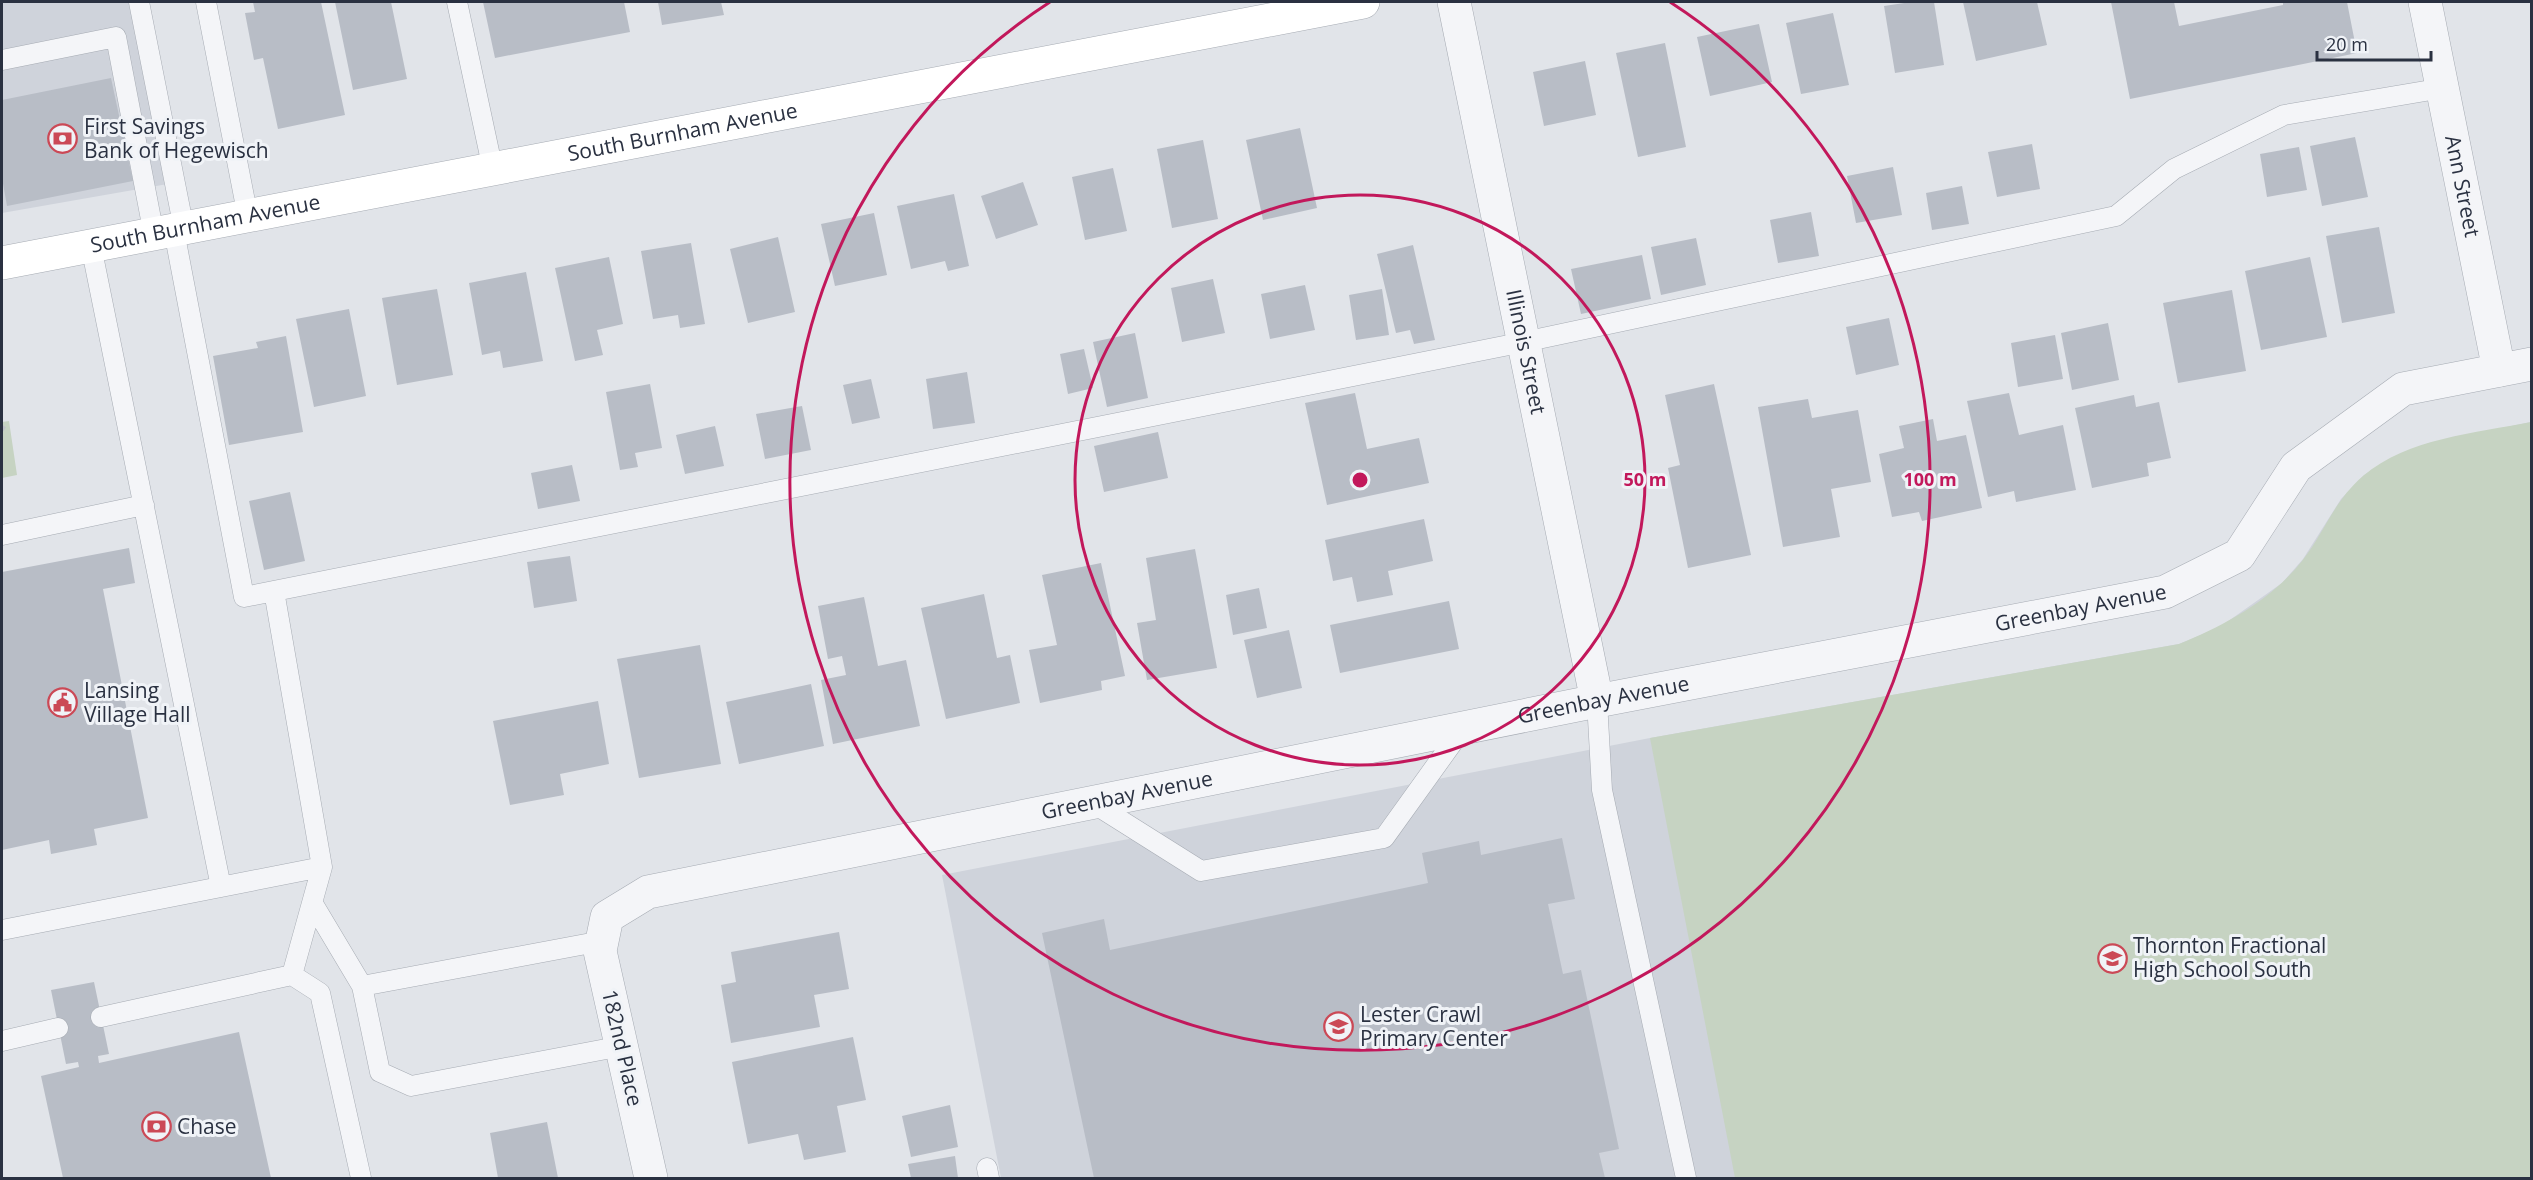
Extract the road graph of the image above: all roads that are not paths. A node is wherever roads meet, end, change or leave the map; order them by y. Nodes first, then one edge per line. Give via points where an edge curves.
1 (139, 2) edge
2 (206, 2) edge
3 (457, 2) edge
4 (1363, 2) edge
5 (1454, 2) edge
6 (2425, 2) edge
7 (2, 60) edge
8 (2443, 88) junction
9 (493, 170) junction
10 (248, 217) junction
11 (171, 231) junction
12 (91, 246) junction
13 (2, 263) edge
14 (1524, 342) junction
15 (2532, 364) edge
16 (2499, 370) junction
17 (144, 505) junction
18 (2, 535) edge
19 (274, 591) junction
20 (1597, 701) junction
21 (1463, 728) junction
22 (1093, 803) junction
23 (322, 867) junction
24 (221, 887) junction
25 (313, 904) junction
26 (604, 929) junction
27 (2, 930) edge
28 (292, 975) junction
29 (362, 986) junction
30 (101, 1017) dead end
31 (58, 1028) dead end
32 (2, 1041) edge
33 (622, 1046) junction
34 (361, 1179) edge
35 (651, 1179) edge
36 (1686, 1179) edge

1 - 11 lane
2 - 10 lane
3 - 9 lane
4 - 9 main road, South Burnham Avenue
5 - 14 street, Illinois Street
6 - 8 street, Ann Street
7 - 11 lane via 116,37
8 - 14 lane via 2284,115 2174,169 2116,216
8 - 16 street, Ann Street
9 - 10 main road, South Burnham Avenue
10 - 11 main road, South Burnham Avenue
11 - 12 main road, South Burnham Avenue
11 - 19 lane via 244,597
12 - 13 main road, South Burnham Avenue
12 - 17 lane
14 - 19 lane
14 - 20 street, Illinois Street
15 - 16 street, Greenbay Avenue
16 - 20 street, Greenbay Avenue via 2403,389 2296,467 2239,555 2164,592
17 - 18 lane
17 - 24 lane
19 - 23 lane
20 - 21 street, Greenbay Avenue
20 - 36 lane via 1602,790
21 - 22 street, Greenbay Avenue
21 - 22 lane via 1384,838 1201,872
22 - 26 street, Greenbay Avenue via 648,892
23 - 24 lane
23 - 25 lane
24 - 27 lane
25 - 28 lane
25 - 29 lane
26 - 29 lane
26 - 33 street, 182nd Place via 600,951
28 - 30 lane
28 - 34 lane via 320,993
29 - 33 lane via 380,1072 411,1086
31 - 32 lane
33 - 35 street, 182nd Place

